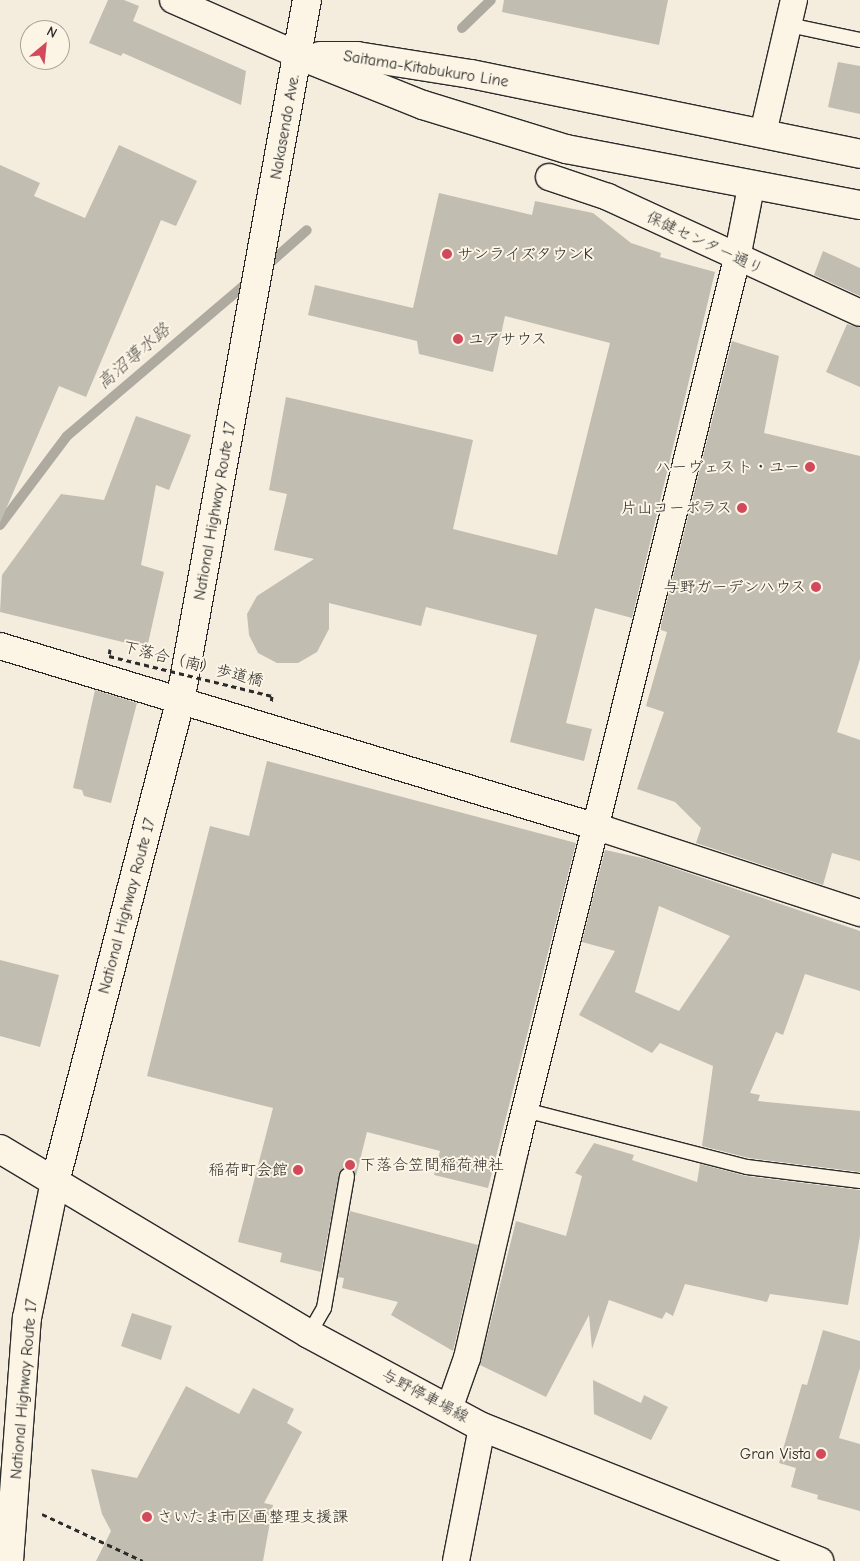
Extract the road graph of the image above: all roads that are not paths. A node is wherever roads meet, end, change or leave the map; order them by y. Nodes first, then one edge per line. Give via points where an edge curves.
1 (174, 0) edge
2 (307, 0) edge
3 (794, 0) edge
4 (789, 25) junction
5 (860, 40) edge
6 (298, 56) junction
7 (763, 133) junction
8 (860, 154) edge
9 (549, 177) dead end
10 (751, 186) junction
11 (860, 205) edge
12 (262, 253) joint
13 (737, 258) junction
14 (860, 313) edge
15 (0, 646) edge
16 (180, 702) junction
17 (597, 827) junction
18 (860, 913) edge
19 (524, 1110) junction
20 (0, 1149) edge
21 (347, 1176) dead end
22 (860, 1180) edge
23 (55, 1182) junction
24 (309, 1334) junction
25 (449, 1409) junction
26 (482, 1427) junction
27 (9, 1561) edge
28 (456, 1561) edge
29 (819, 1561) edge

1 - 6 street
2 - 6 main road, Nakasendo Ave.
3 - 4 street
4 - 5 lane
4 - 7 street
6 - 7 main road, Saitama-Kitabukuro Line via 357,56 471,74
6 - 10 main road, Saitama-Kitabukuro Line via 423,105 566,149
6 - 12 main road, Nakasendo Ave.
7 - 8 main road, Saitama-Kitabukuro Line
9 - 13 street, 保健センター通り via 608,197
10 - 11 main road, Saitama-Kitabukuro Line
10 - 13 street
12 - 16 main road, National Highway Route 17
13 - 14 street, 保健センター通り
13 - 17 street
15 - 16 street
16 - 17 street
16 - 23 main road, National Highway Route 17
17 - 18 street
17 - 19 street
19 - 22 lane via 747,1166
19 - 25 street via 467,1358
20 - 23 main road, 与野停車場線
21 - 24 lane via 324,1308
23 - 24 main road, 与野停車場線
23 - 27 main road, National Highway Route 17 via 27,1318
24 - 25 main road, 与野停車場線
25 - 26 main road, 与野停車場線
26 - 28 street
26 - 29 main road, 与野停車場線

